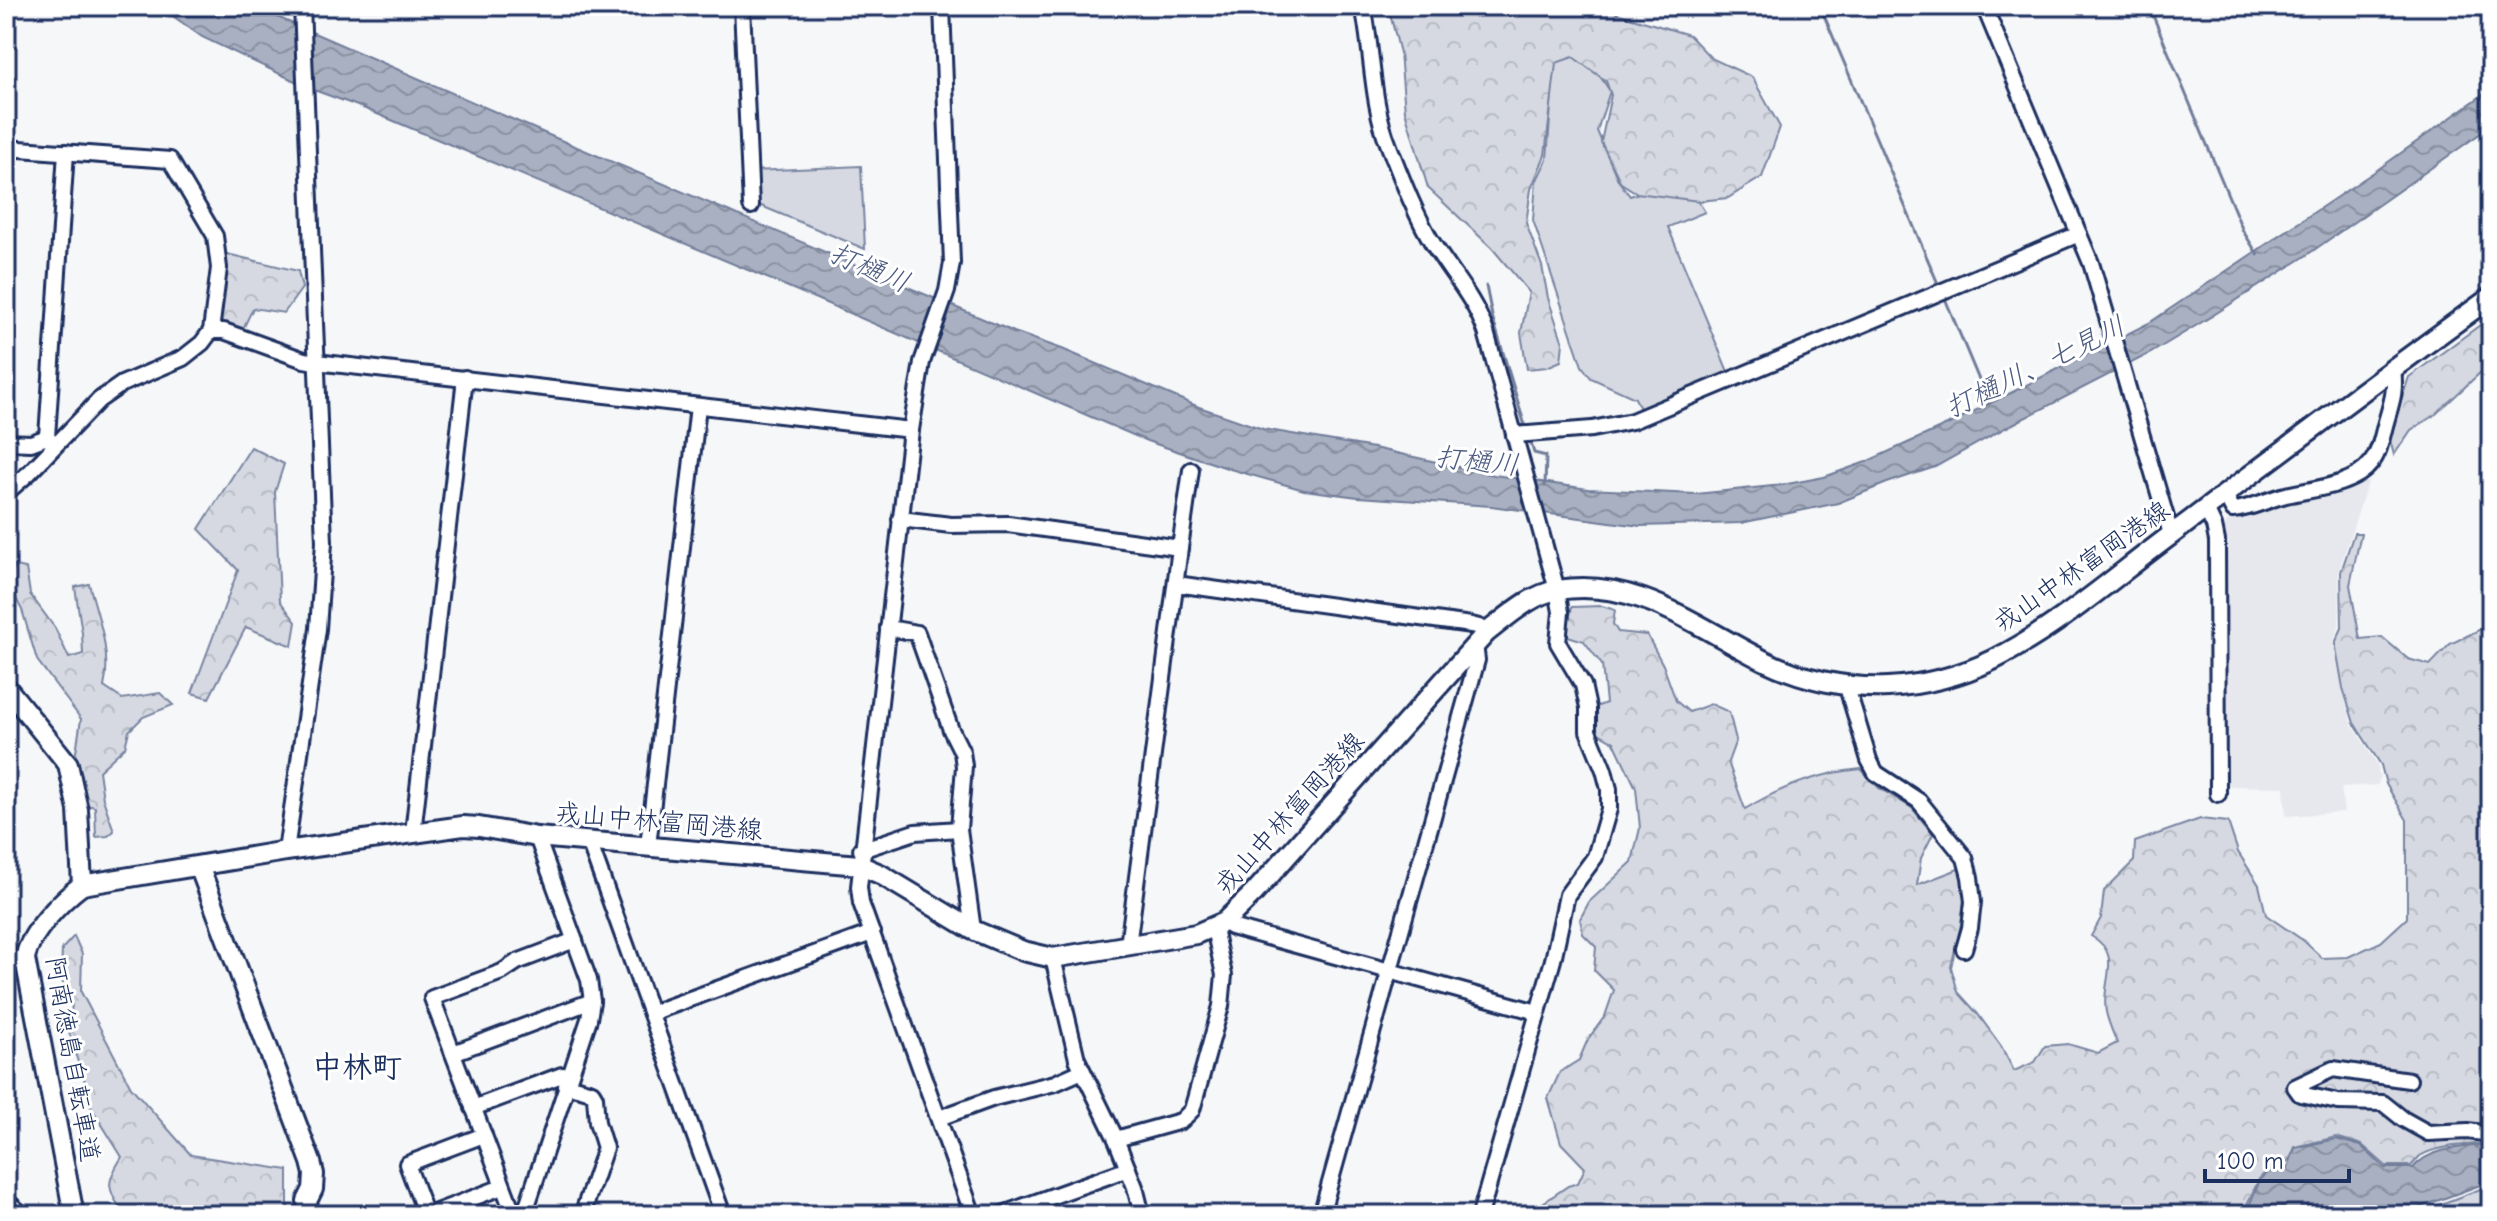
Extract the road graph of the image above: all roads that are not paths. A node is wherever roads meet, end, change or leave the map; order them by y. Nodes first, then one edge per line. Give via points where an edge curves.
1 (742, 6) edge
2 (942, 6) edge
3 (1363, 6) edge
4 (1984, 6) edge
5 (302, 14) edge
6 (6, 148) edge
7 (66, 152) junction
8 (751, 206) dead end
9 (2079, 234) junction
10 (2491, 297) edge
11 (211, 331) junction
12 (316, 362) junction
13 (2393, 369) junction
14 (465, 378) junction
15 (698, 406) junction
16 (911, 430) junction
17 (1514, 435) junction
18 (51, 441) junction
19 (6, 442) edge
20 (1191, 470) dead end
21 (6, 493) edge
22 (2225, 495) junction
23 (2206, 509) junction
24 (900, 519) junction
25 (2171, 534) junction
26 (1180, 548) junction
27 (1176, 584) junction
28 (1557, 590) junction
29 (888, 628) junction
30 (1480, 639) junction
31 (1849, 685) junction
32 (6, 687) edge
33 (2218, 794) dead end
34 (959, 829) junction
35 (413, 833) junction
36 (537, 837) junction
37 (591, 841) junction
38 (648, 846) junction
39 (286, 851) junction
40 (860, 858) junction
41 (199, 866) junction
42 (82, 885) junction
43 (1219, 925) junction
44 (973, 930) junction
45 (872, 933) junction
46 (575, 940) junction
47 (1128, 946) junction
48 (1964, 949) dead end
49 (1053, 958) junction
50 (25, 959) junction
51 (6, 967) edge
52 (1388, 971) junction
53 (592, 1001) junction
54 (1537, 1012) junction
55 (651, 1013) junction
56 (453, 1053) junction
57 (1082, 1071) junction
58 (2409, 1080) dead end
59 (568, 1081) junction
60 (473, 1108) junction
61 (939, 1118) junction
62 (2491, 1134) edge
63 (484, 1135) junction
64 (1116, 1139) junction
65 (1128, 1169) junction
66 (502, 1187) junction
67 (6, 1203) edge
68 (524, 1214) edge
69 (20, 1215) edge
70 (74, 1215) edge
71 (309, 1215) edge
72 (427, 1215) edge
73 (582, 1215) edge
74 (723, 1215) edge
75 (973, 1215) edge
76 (1000, 1215) edge
77 (1142, 1215) edge
78 (1321, 1215) edge
79 (1480, 1215) edge

1 - 8 street
2 - 16 street via 952,263 924,356
3 - 17 street via 1387,143 1434,245 1481,316
4 - 9 street
5 - 12 street
6 - 7 street
7 - 11 street via 170,160 215,236 219,268
7 - 18 street
9 - 17 street via 1632,421
9 - 25 street
10 - 13 main road, 戎山中林富岡港線
11 - 12 street
11 - 18 street via 183,358 122,384
12 - 14 street
12 - 39 street via 322,595
13 - 22 main road, 戎山中林富岡港線
13 - 22 street via 2396,389 2370,465 2340,482 2242,509 2233,510
14 - 15 street
14 - 35 street
15 - 16 street
15 - 38 street
16 - 24 street
17 - 28 street
18 - 19 street
18 - 21 street via 29,473
20 - 26 street
22 - 23 main road, 戎山中林富岡港線
23 - 25 main road, 戎山中林富岡港線
23 - 33 street via 2217,541
24 - 26 street via 1008,524
24 - 29 street
25 - 31 main road, 戎山中林富岡港線 via 2076,607 1993,660 1924,683
26 - 27 street
27 - 30 street via 1471,625 1479,627
27 - 47 street
28 - 30 main road, 戎山中林富岡港線 via 1519,608
28 - 31 main road, 戎山中林富岡港線 via 1627,592 1658,603 1767,662
28 - 54 street via 1558,643 1583,685 1588,731 1604,770 1609,809 1595,857 1567,895
29 - 34 street via 917,633 962,752
29 - 40 street
30 - 43 main road, 戎山中林富岡港線 via 1254,893
30 - 52 street
31 - 48 street via 1876,773 1919,801 1965,858 1973,902
32 - 42 main road via 68,764 78,810
34 - 40 street via 915,832
34 - 44 street
35 - 36 main road, 戎山中林富岡港線 via 463,826
35 - 39 main road, 戎山中林富岡港線
36 - 37 main road, 戎山中林富岡港線
36 - 46 street
37 - 38 main road, 戎山中林富岡港線
37 - 55 street
38 - 40 main road, 戎山中林富岡港線
39 - 41 main road, 戎山中林富岡港線
40 - 44 main road, 戎山中林富岡港線
40 - 45 street via 861,903
41 - 42 main road, 戎山中林富岡港線
41 - 71 main road via 311,1162
42 - 50 main road, 阿南徳島自転車道 via 64,899 27,948
43 - 47 main road, 戎山中林富岡港線
43 - 52 street
43 - 64 street via 1221,1006 1192,1110 1181,1121
44 - 49 main road, 戎山中林富岡港線
45 - 55 street
45 - 61 street
46 - 53 street
46 - 56 street via 432,998
47 - 49 main road, 戎山中林富岡港線
49 - 57 street
50 - 51 street
50 - 70 main road, 阿南徳島自転車道
52 - 54 street
52 - 78 street
53 - 56 street
53 - 59 street
54 - 79 street
55 - 74 street
56 - 60 street
57 - 61 street
57 - 64 street
58 - 62 street via 2333,1069 2295,1087 2300,1094 2338,1102 2383,1103 2428,1133
59 - 60 street via 562,1075
59 - 68 street
59 - 73 street via 595,1097 605,1144
60 - 63 street
61 - 75 street
63 - 66 street
63 - 72 street via 407,1164
64 - 65 street
65 - 76 street
65 - 77 street
66 - 68 street via 511,1207
66 - 72 street
67 - 69 main road

